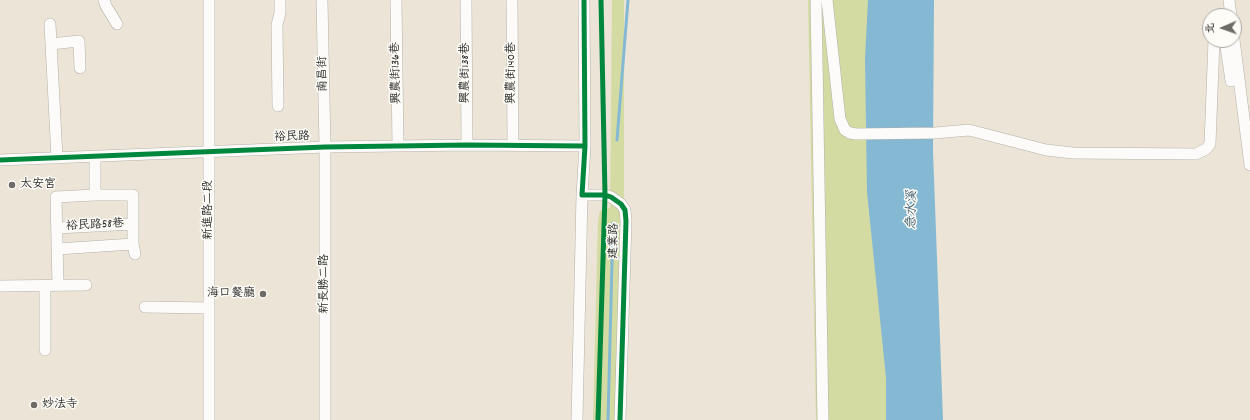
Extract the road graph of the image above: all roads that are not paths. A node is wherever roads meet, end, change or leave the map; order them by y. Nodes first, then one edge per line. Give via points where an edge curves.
1 (104, 0) edge
2 (209, 0) edge
3 (280, 0) edge
4 (322, 0) edge
5 (396, 0) edge
6 (466, 0) edge
7 (512, 0) edge
8 (584, 0) edge
9 (816, 0) edge
10 (827, 0) edge
11 (50, 24) dead end
12 (117, 24) dead end
13 (51, 44) junction
14 (1214, 48) edge
15 (1226, 48) edge
16 (1235, 48) edge
17 (80, 68) dead end
18 (278, 106) dead end
19 (1245, 133) junction
20 (467, 145) junction
21 (513, 145) junction
22 (398, 146) junction
23 (585, 146) junction
24 (325, 147) junction
25 (209, 152) junction
26 (95, 156) junction
27 (57, 158) junction
28 (0, 160) edge
29 (1250, 165) edge
30 (95, 195) junction
31 (582, 195) junction
32 (133, 224) junction
33 (57, 228) junction
34 (57, 249) junction
35 (86, 285) dead end
36 (0, 286) edge
37 (44, 286) junction
38 (58, 286) junction
39 (145, 307) dead end
40 (209, 308) junction
41 (45, 350) dead end
42 (209, 420) edge
43 (324, 420) edge
44 (577, 420) edge
45 (620, 420) edge
46 (823, 420) edge

1 - 12 street
2 - 25 street, 新進路二段
3 - 18 street via 277,25
4 - 24 street, 南昌街
5 - 22 street, 興農街136巷
6 - 20 street, 興農街138巷
7 - 21 street, 興農街140巷
8 - 23 street
9 - 46 street
10 - 14 street via 840,119 845,130 850,133 935,133 969,130 1046,150 1201,153 1210,144 1211,139
11 - 13 street
13 - 17 street via 79,41
13 - 27 street
15 - 19 street via 1237,117
16 - 19 street
19 - 29 street
20 - 21 street, 裕民路
20 - 22 street, 裕民路
21 - 23 street, 裕民路
22 - 24 street, 裕民路
23 - 31 street
24 - 25 street, 裕民路
24 - 43 street, 新長勝二路
25 - 26 street, 裕民路
25 - 40 street, 新進路二段
26 - 27 street, 裕民路
26 - 30 street
27 - 28 street, 裕民路
30 - 32 street, 裕民路58巷 via 133,195
30 - 33 street, 裕民路58巷 via 56,197
31 - 44 street
31 - 45 street, 建業路 via 611,197 625,210
32 - 33 street, 裕民路58巷
32 - 34 street, 裕民路58巷 via 134,249
33 - 34 street, 裕民路58巷
34 - 38 street, 裕民路58巷
35 - 38 street
36 - 37 street
37 - 38 street
37 - 41 street
39 - 40 street
40 - 42 street, 新進路二段

